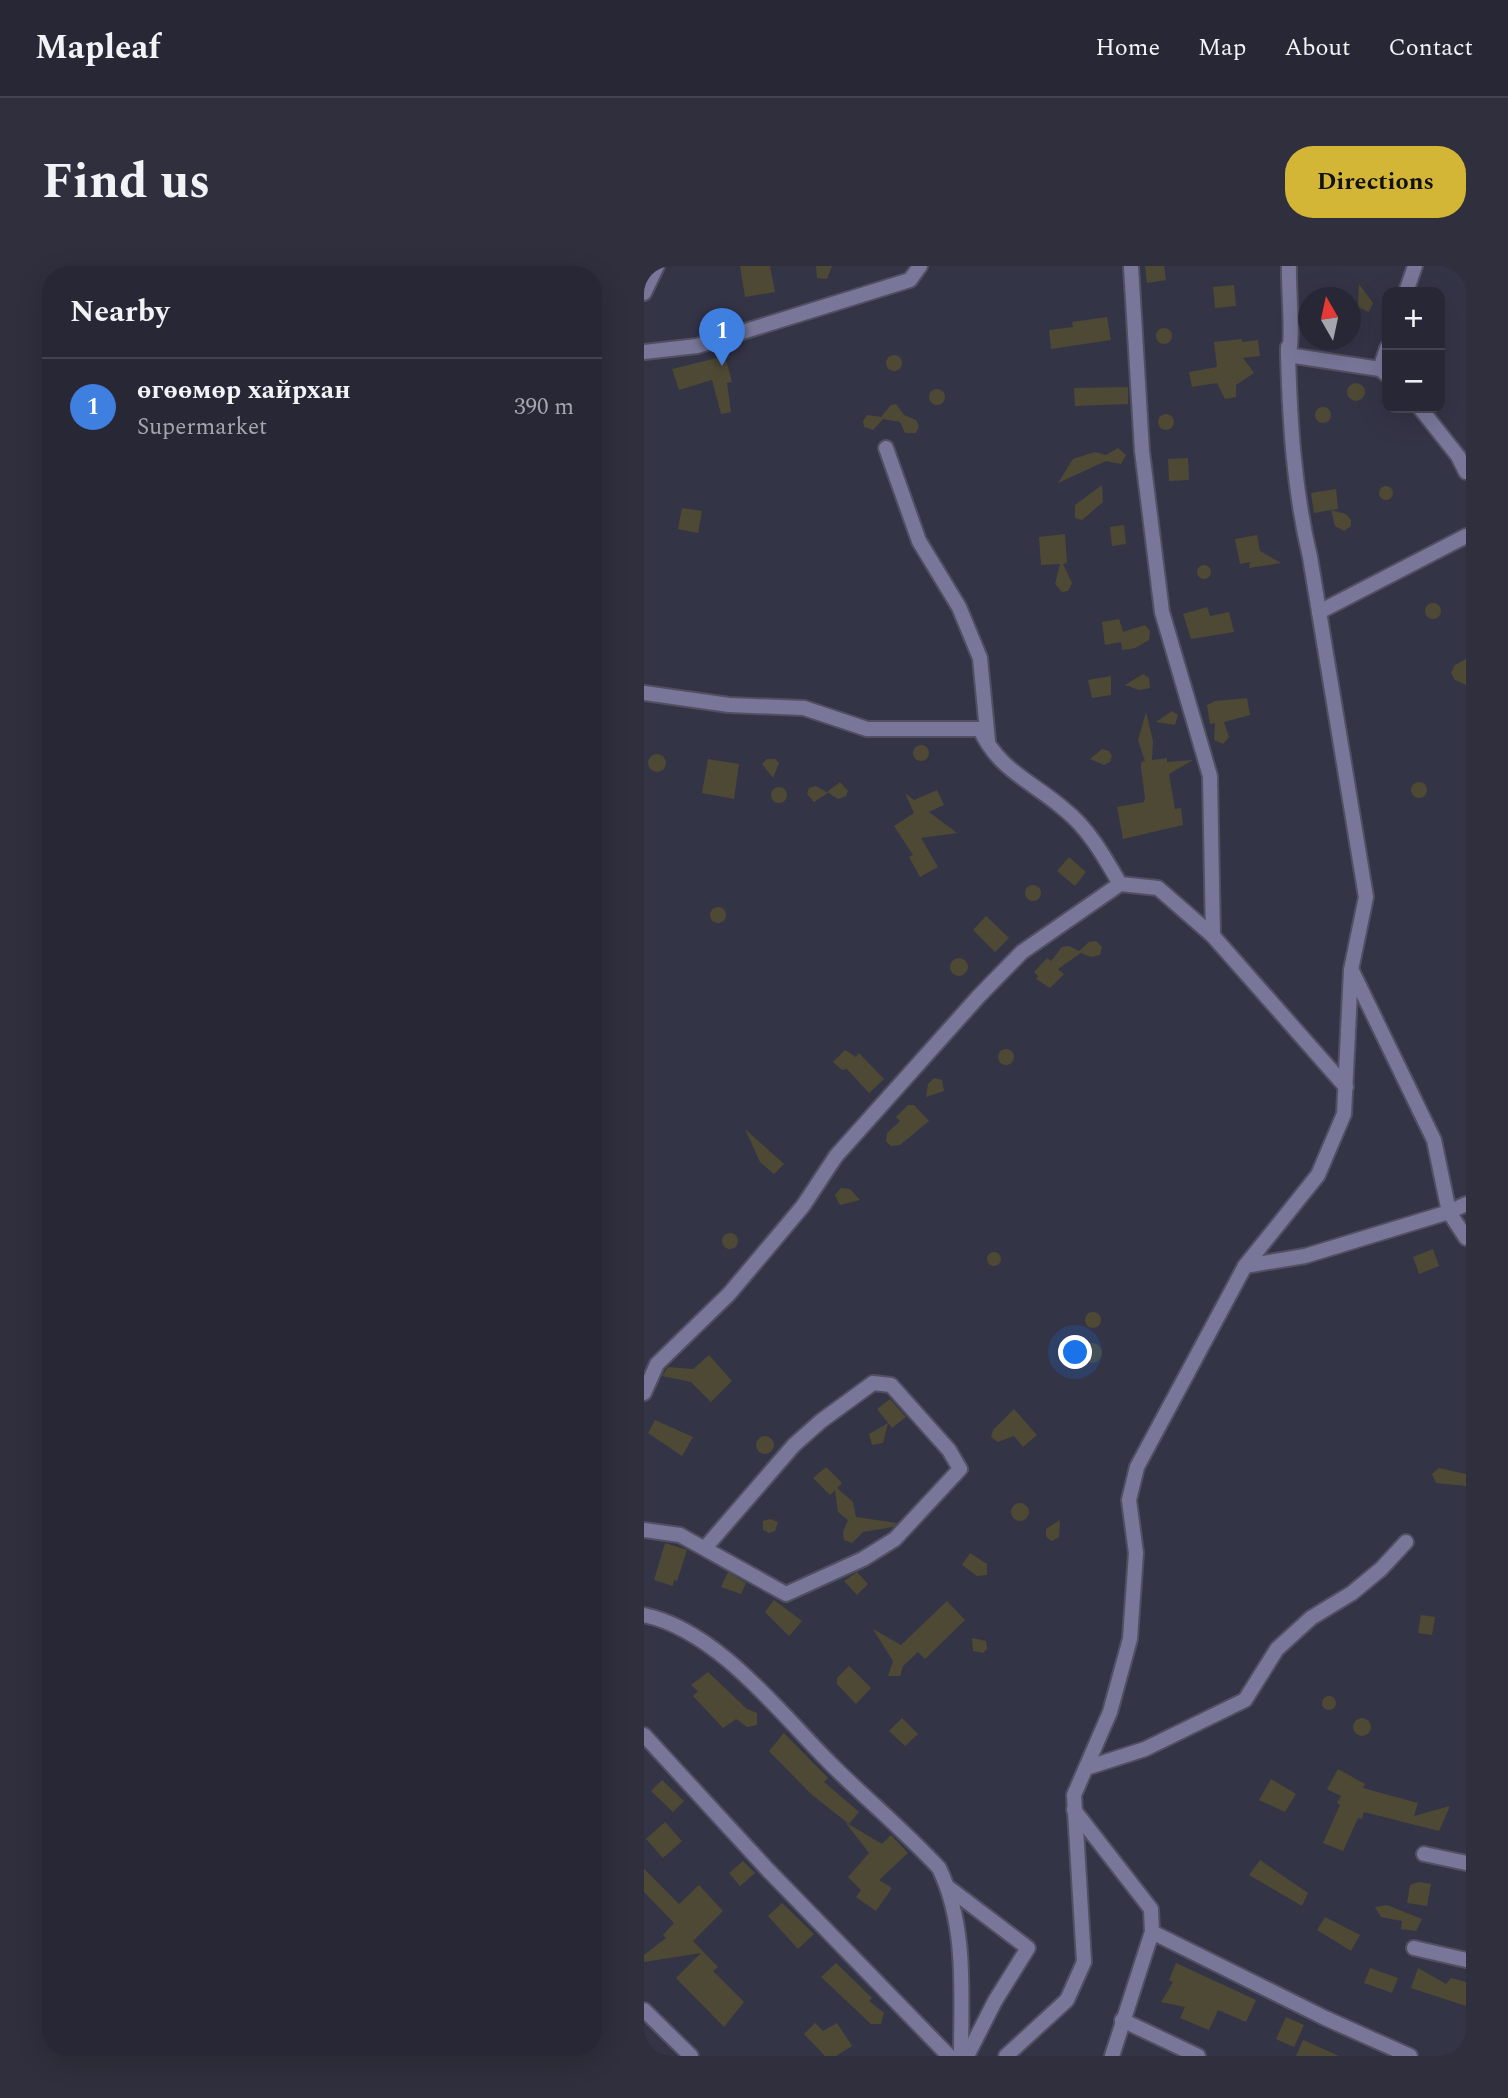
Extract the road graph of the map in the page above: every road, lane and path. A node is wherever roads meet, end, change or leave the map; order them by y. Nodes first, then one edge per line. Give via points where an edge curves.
1 (657, 266) edge
2 (920, 266) edge
3 (1131, 266) edge
4 (1289, 266) edge
5 (1415, 266) edge
6 (1408, 287) edge
7 (644, 293) edge
8 (644, 352) edge
9 (1288, 355) junction
10 (1382, 372) edge
11 (1424, 413) edge
12 (886, 448) dead end
13 (1462, 458) edge
14 (1466, 472) edge
15 (1466, 536) edge
16 (1318, 611) junction
17 (644, 693) edge
18 (989, 749) junction
19 (1120, 884) junction
20 (1213, 936) junction
21 (1351, 970) junction
22 (1346, 1087) junction
23 (1466, 1204) edge
24 (1449, 1212) junction
25 (1466, 1238) edge
26 (1245, 1266) junction
27 (644, 1393) edge
28 (644, 1530) edge
29 (1406, 1542) dead end
30 (705, 1548) junction
31 (644, 1615) edge
32 (644, 1735) edge
33 (1086, 1768) junction
34 (1073, 1809) junction
35 (1424, 1854) dead end
36 (1466, 1863) edge
37 (949, 1888) junction
38 (1152, 1932) junction
39 (1414, 1948) dead end
40 (1466, 1959) edge
41 (644, 2010) edge
42 (1122, 2020) junction
43 (691, 2056) edge
44 (948, 2056) edge
45 (961, 2056) edge
46 (967, 2056) edge
47 (1006, 2056) edge
48 (1112, 2056) edge
49 (1198, 2056) edge
50 (1410, 2056) edge

1 - 7 street
2 - 8 street via 910,279 780,321 697,346
3 - 20 street via 1142,452 1161,612 1210,776
4 - 9 street via 1292,347
5 - 6 street
9 - 10 street
9 - 16 street via 1298,507
11 - 13 street
12 - 18 street via 919,541 959,607 980,658
13 - 14 street
15 - 16 street
16 - 21 street via 1366,897
17 - 18 street via 729,705 804,708 867,729 980,729
18 - 19 street via 1013,773 1067,811 1100,849
19 - 20 street via 1158,888
19 - 27 street via 1021,952 979,996 836,1156 803,1206 729,1294 657,1364
20 - 22 street
21 - 22 street
21 - 24 street via 1434,1140
22 - 26 street via 1344,1114 1318,1175
23 - 24 street
24 - 25 street
24 - 26 street via 1305,1256
26 - 33 street via 1137,1467 1129,1500 1136,1553 1130,1639 1110,1713
28 - 30 street via 680,1535
29 - 33 street via 1352,1593 1311,1618 1277,1648 1245,1700 1145,1749
30 - 30 street via 794,1445 873,1383 891,1385 960,1469 895,1539 786,1594
31 - 37 street via 698,1639 741,1672 922,1849
32 - 44 street
33 - 34 street
34 - 38 street via 1151,1909
34 - 47 street via 1084,1962 1067,2000
35 - 36 street
37 - 45 street via 961,1954
37 - 46 street via 1028,1948
38 - 42 street
38 - 50 street
39 - 40 street
41 - 43 street
42 - 48 street
42 - 49 street

